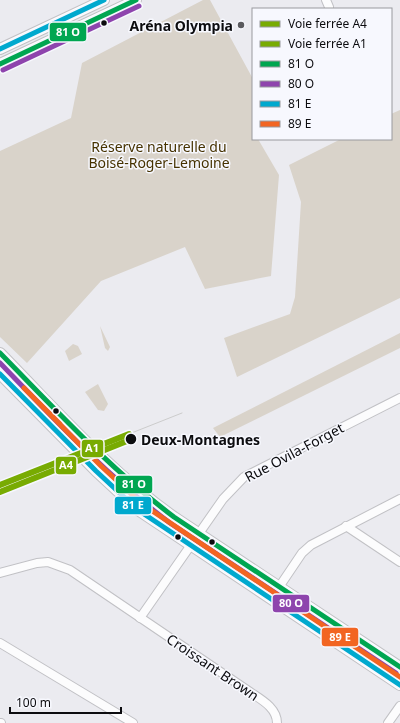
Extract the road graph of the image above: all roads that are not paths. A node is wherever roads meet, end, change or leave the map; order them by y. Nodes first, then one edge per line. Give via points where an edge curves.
1 (104, 0) edge
2 (136, 0) edge
3 (0, 48) edge
4 (0, 64) edge
5 (0, 353) edge
6 (0, 374) edge
7 (400, 398) edge
8 (400, 499) edge
9 (346, 526) junction
10 (199, 534) junction
11 (191, 546) junction
12 (400, 562) edge
13 (0, 573) edge
14 (279, 587) junction
15 (270, 599) junction
16 (140, 618) junction
17 (0, 643) edge
18 (400, 667) edge
19 (400, 685) edge
20 (400, 706) edge
21 (133, 723) edge
22 (277, 723) edge
23 (388, 723) edge

1 - 3 street
2 - 4 street
5 - 10 street via 124,479
6 - 11 street via 123,497
7 - 10 street, Rue Ovila-Forget via 244,477 223,499
8 - 9 street
9 - 12 street
9 - 14 street via 307,549
10 - 11 street, Rue Ovila-Forget
10 - 14 street
11 - 15 street
11 - 16 street, Rue Ovila-Forget
13 - 16 street, Croissant Brown via 48,562 70,570
14 - 15 street
14 - 18 street
15 - 19 street
16 - 22 street, Croissant Brown via 250,692 273,710 277,715
17 - 21 street
20 - 23 street

